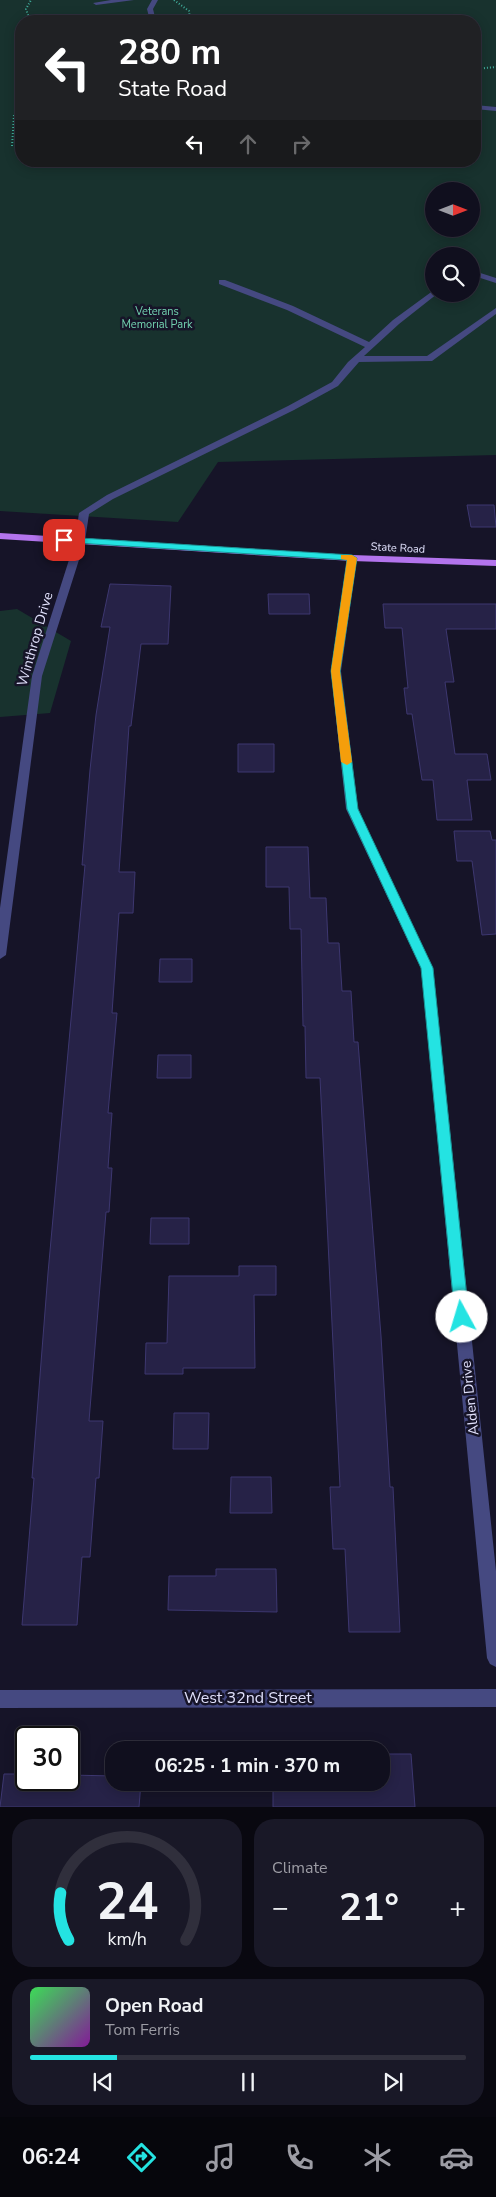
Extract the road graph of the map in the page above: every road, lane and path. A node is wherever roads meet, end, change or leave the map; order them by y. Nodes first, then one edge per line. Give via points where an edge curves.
1 (30, 0) edge
2 (131, 0) edge
3 (155, 0) edge
4 (174, 0) edge
5 (96, 2) dead end
6 (28, 15) edge
7 (152, 15) edge
8 (189, 15) edge
9 (496, 67) edge
10 (481, 68) edge
11 (481, 108) edge
12 (496, 109) edge
13 (15, 114) edge
14 (12, 146) dead end
15 (480, 275) edge
16 (496, 281) edge
17 (222, 282) dead end
18 (425, 299) edge
19 (496, 310) edge
20 (370, 346) junction
21 (356, 359) junction
22 (0, 536) edge
23 (80, 541) junction
24 (352, 558) junction
25 (496, 564) edge
26 (0, 955) edge
27 (496, 1658) edge
28 (0, 1698) edge
29 (496, 1698) edge

1 - 6 path via 26,8
2 - 5 street
3 - 7 street via 150,9
4 - 8 path
9 - 10 path
11 - 12 street
13 - 14 path
15 - 16 street
17 - 20 street via 290,308
18 - 20 street
19 - 21 street via 429,359
20 - 21 street
21 - 23 street, Winthrop Drive via 335,384 84,513
22 - 23 main road, State Road
23 - 24 main road, State Road
23 - 26 street, Winthrop Drive via 37,676
24 - 25 main road, State Road
24 - 27 street, Alden Drive via 336,671 352,809 427,968
28 - 29 street, West 32nd Street

